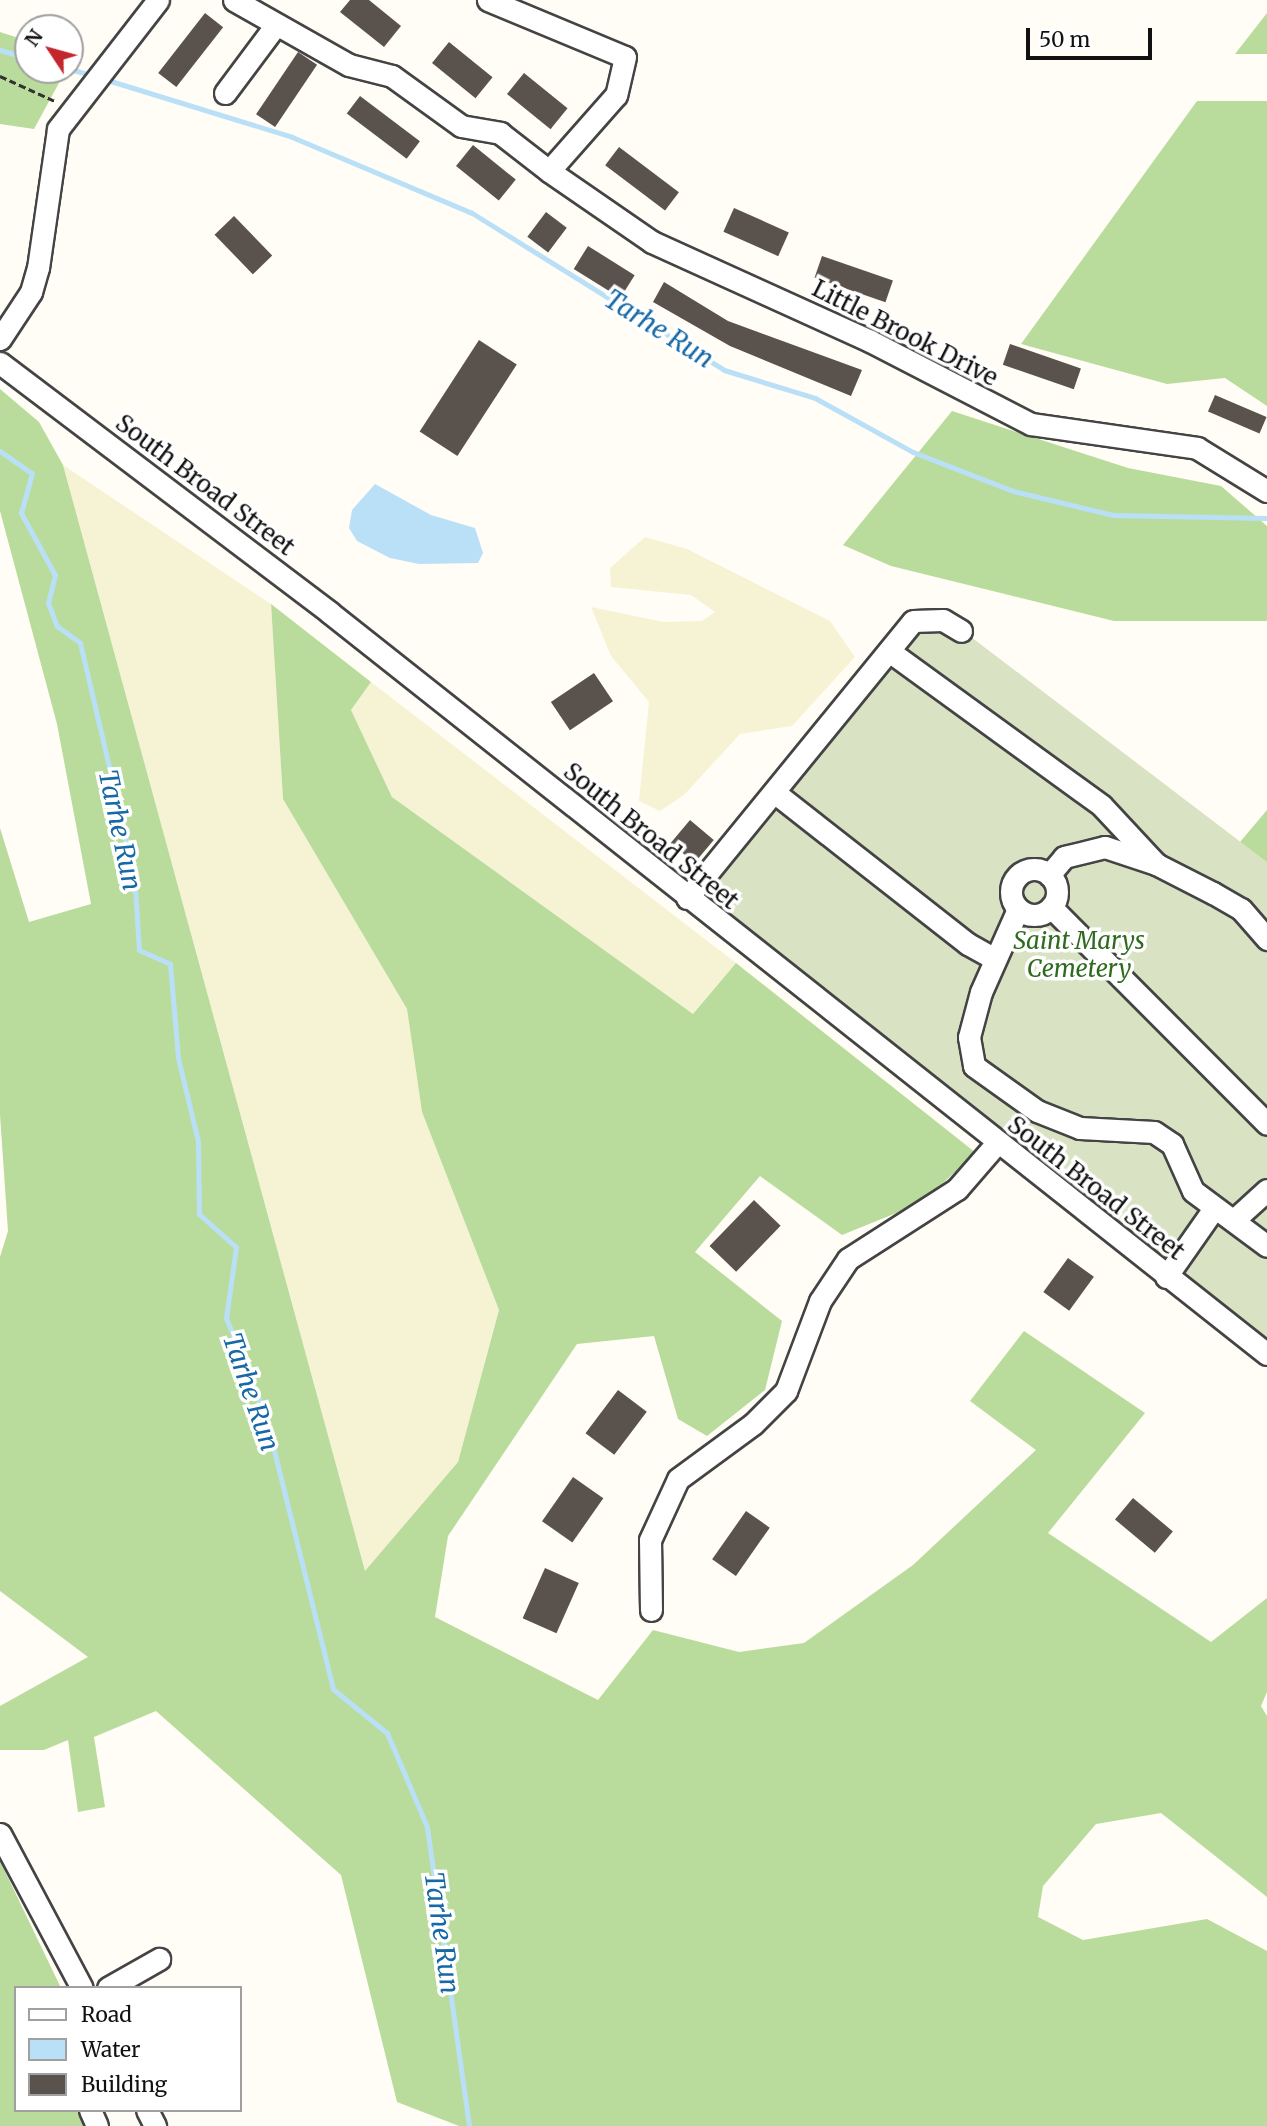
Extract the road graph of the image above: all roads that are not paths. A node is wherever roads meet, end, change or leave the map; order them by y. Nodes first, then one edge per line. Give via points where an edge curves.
1 (158, 0) edge
2 (234, 0) edge
3 (488, 0) edge
4 (275, 26) junction
5 (225, 93) dead end
6 (549, 171) junction
7 (0, 339) edge
8 (0, 363) edge
9 (1264, 484) edge
10 (961, 631) dead end
11 (889, 651) junction
12 (774, 792) junction
13 (1156, 864) junction
14 (1049, 875) junction
15 (687, 898) junction
16 (1051, 907) junction
17 (1018, 909) junction
18 (1267, 939) edge
19 (993, 958) junction
20 (1267, 1124) edge
21 (997, 1143) junction
22 (1267, 1190) edge
23 (1213, 1210) junction
24 (1235, 1219) junction
25 (1267, 1246) edge
26 (1166, 1277) junction
27 (1267, 1354) edge
28 (651, 1610) dead end
29 (0, 1834) edge
30 (159, 1959) dead end
31 (81, 1986) edge
32 (112, 1986) edge

1 - 7 street via 70,108 52,147 35,280
2 - 4 street, Little Brook Drive
3 - 6 street via 625,57 616,94
4 - 5 street
4 - 6 street, Little Brook Drive via 307,37 349,65 392,76 461,126 500,133
6 - 9 street, Little Brook Drive via 652,242 870,341 1031,424 1197,448
8 - 15 street, South Broad Street via 329,612
10 - 11 street via 943,620 920,619
11 - 12 street
11 - 13 street via 1102,806
12 - 15 street
12 - 19 street via 968,944
13 - 14 street via 1105,847 1085,848 1064,857
13 - 18 street via 1241,909
14 - 16 street via 1057,891
14 - 17 street via 1033,868 1017,876 1010,893
15 - 21 street, South Broad Street
16 - 17 street via 1034,915
16 - 20 street
17 - 19 street
19 - 23 street via 969,1037 974,1066 1037,1111 1080,1128 1154,1132 1172,1144 1193,1191
21 - 26 street, South Broad Street
21 - 28 street via 957,1189 848,1259 820,1301 786,1391 753,1424 678,1479 650,1541
22 - 24 street
23 - 24 street
23 - 26 street
24 - 25 street
26 - 27 street, South Broad Street
29 - 31 street
30 - 32 street

